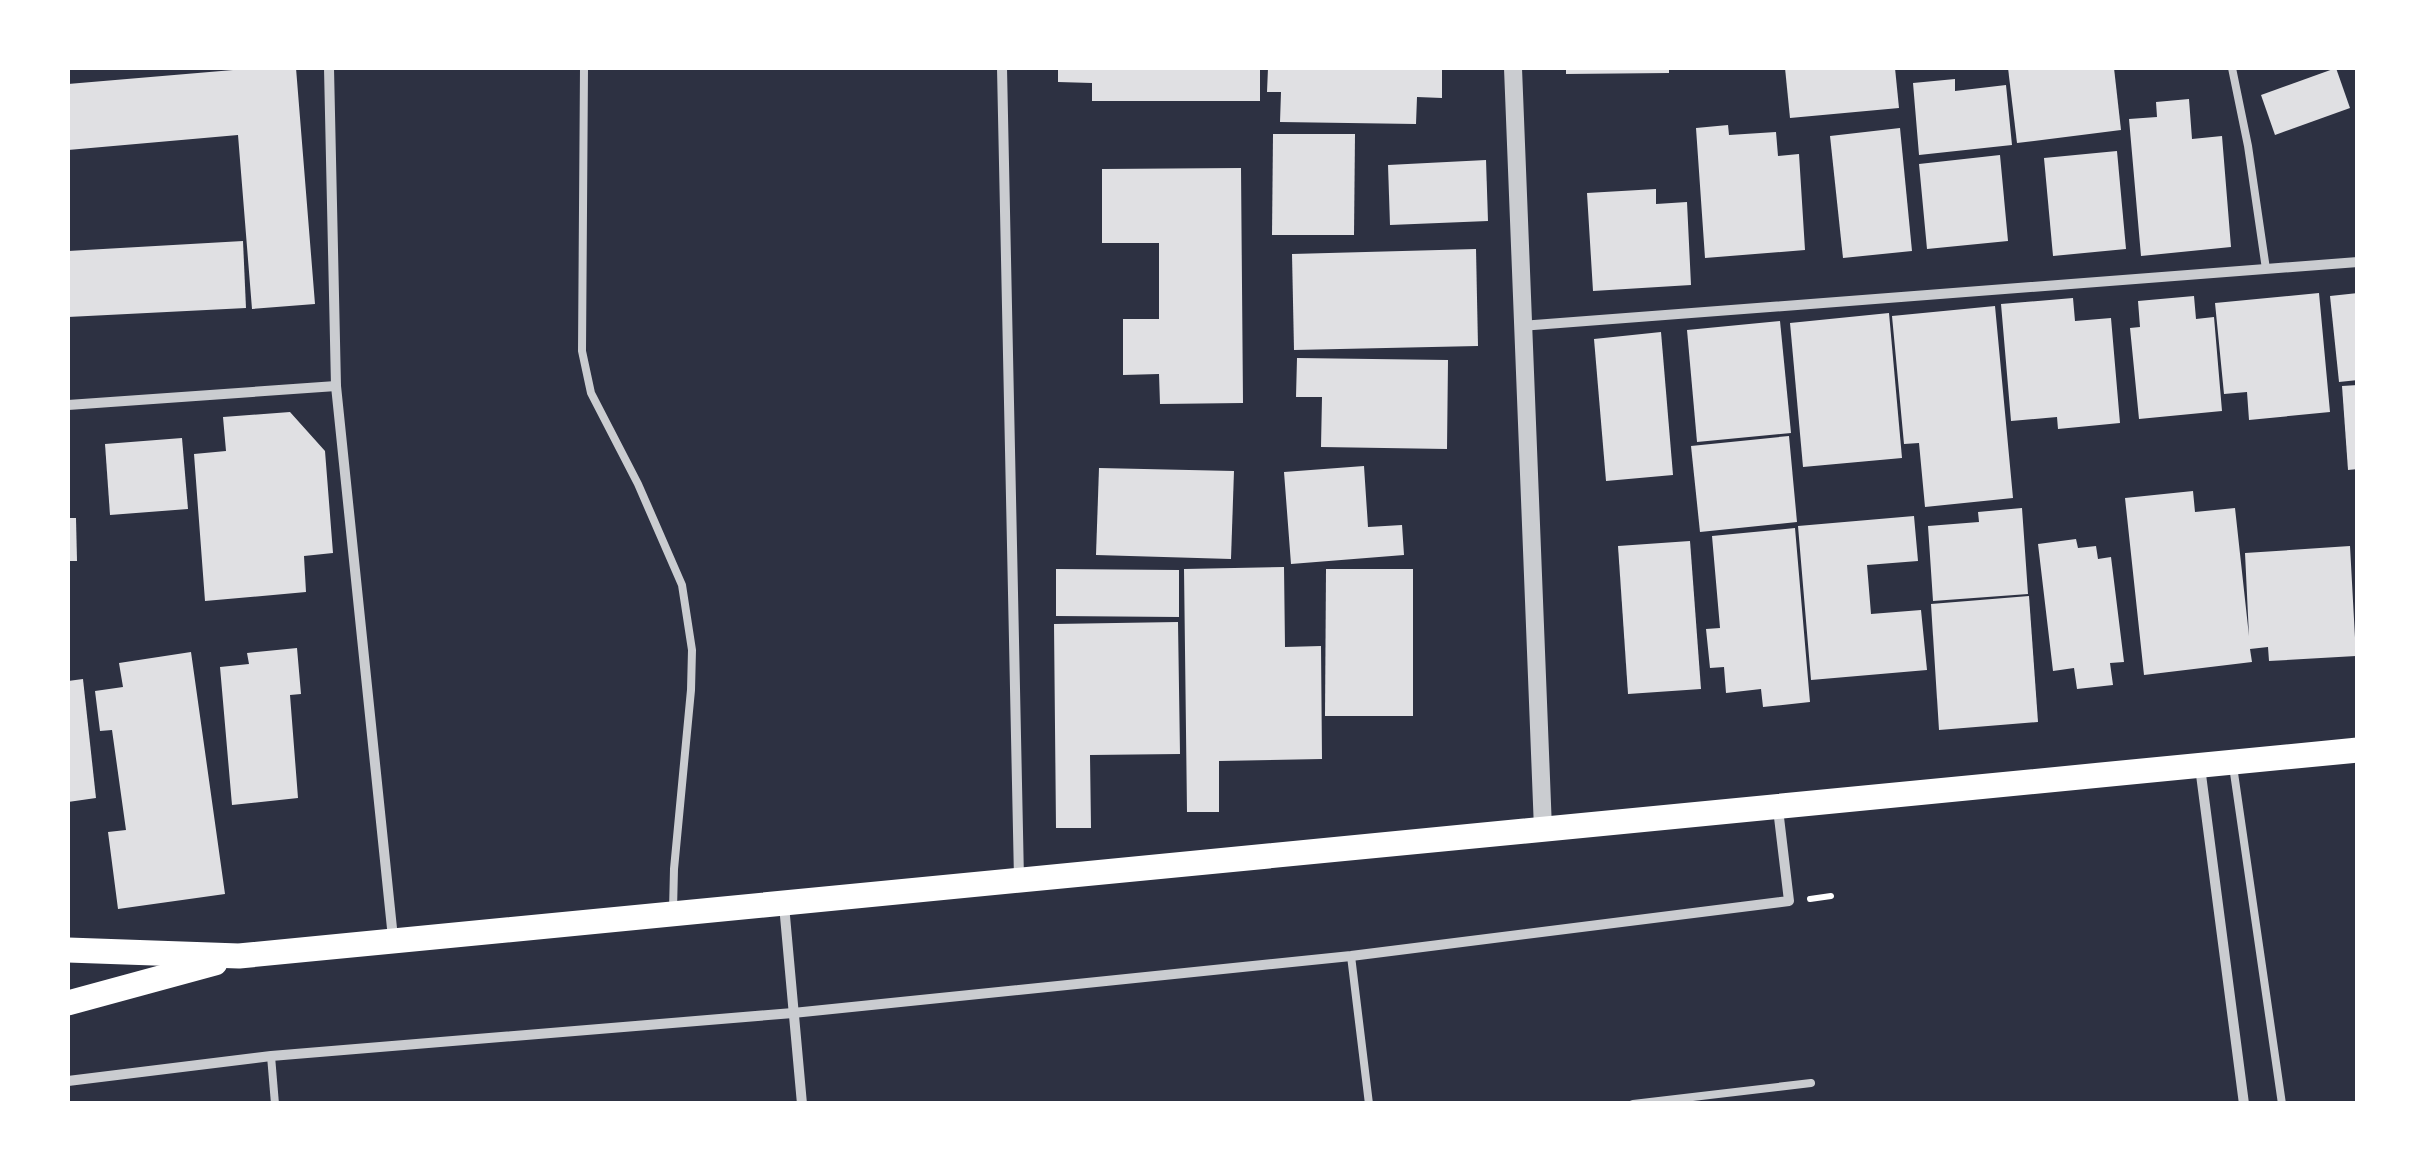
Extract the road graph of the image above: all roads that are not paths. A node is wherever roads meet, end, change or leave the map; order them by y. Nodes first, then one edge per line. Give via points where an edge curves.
1 (329, 68) edge
2 (584, 68) edge
3 (1002, 68) edge
4 (1513, 68) edge
5 (2232, 68) edge
6 (2358, 262) edge
7 (2266, 268) junction
8 (1522, 326) junction
9 (336, 386) junction
10 (68, 405) edge
11 (2358, 750) edge
12 (2233, 762) junction
13 (2200, 765) junction
14 (1777, 806) junction
15 (1543, 829) junction
16 (1020, 880) junction
17 (784, 903) junction
18 (673, 914) junction
19 (394, 941) junction
20 (68, 950) edge
21 (240, 956) junction
22 (1351, 956) junction
23 (68, 1002) edge
24 (793, 1014) junction
25 (271, 1056) junction
26 (68, 1080) edge
27 (1811, 1083) dead end
28 (274, 1104) edge
29 (802, 1104) edge
30 (1369, 1104) edge
31 (1633, 1104) edge
32 (2244, 1104) edge
33 (2282, 1104) edge

1 - 9 street
2 - 18 lane via 582,351 590,393 682,585 692,650
3 - 16 street
4 - 8 street
5 - 7 lane
6 - 7 street
7 - 8 street
8 - 15 street
9 - 10 street
9 - 19 street
11 - 12 main road
12 - 13 main road
12 - 33 lane
13 - 14 main road
13 - 32 street
14 - 15 main road
14 - 22 street via 1789,901
15 - 16 main road
16 - 17 main road
17 - 18 main road
17 - 24 street
18 - 19 main road
19 - 21 main road
20 - 21 main road
21 - 23 main road
22 - 24 street
22 - 30 lane
24 - 25 street
24 - 29 street
25 - 26 street
25 - 28 lane
27 - 31 lane

